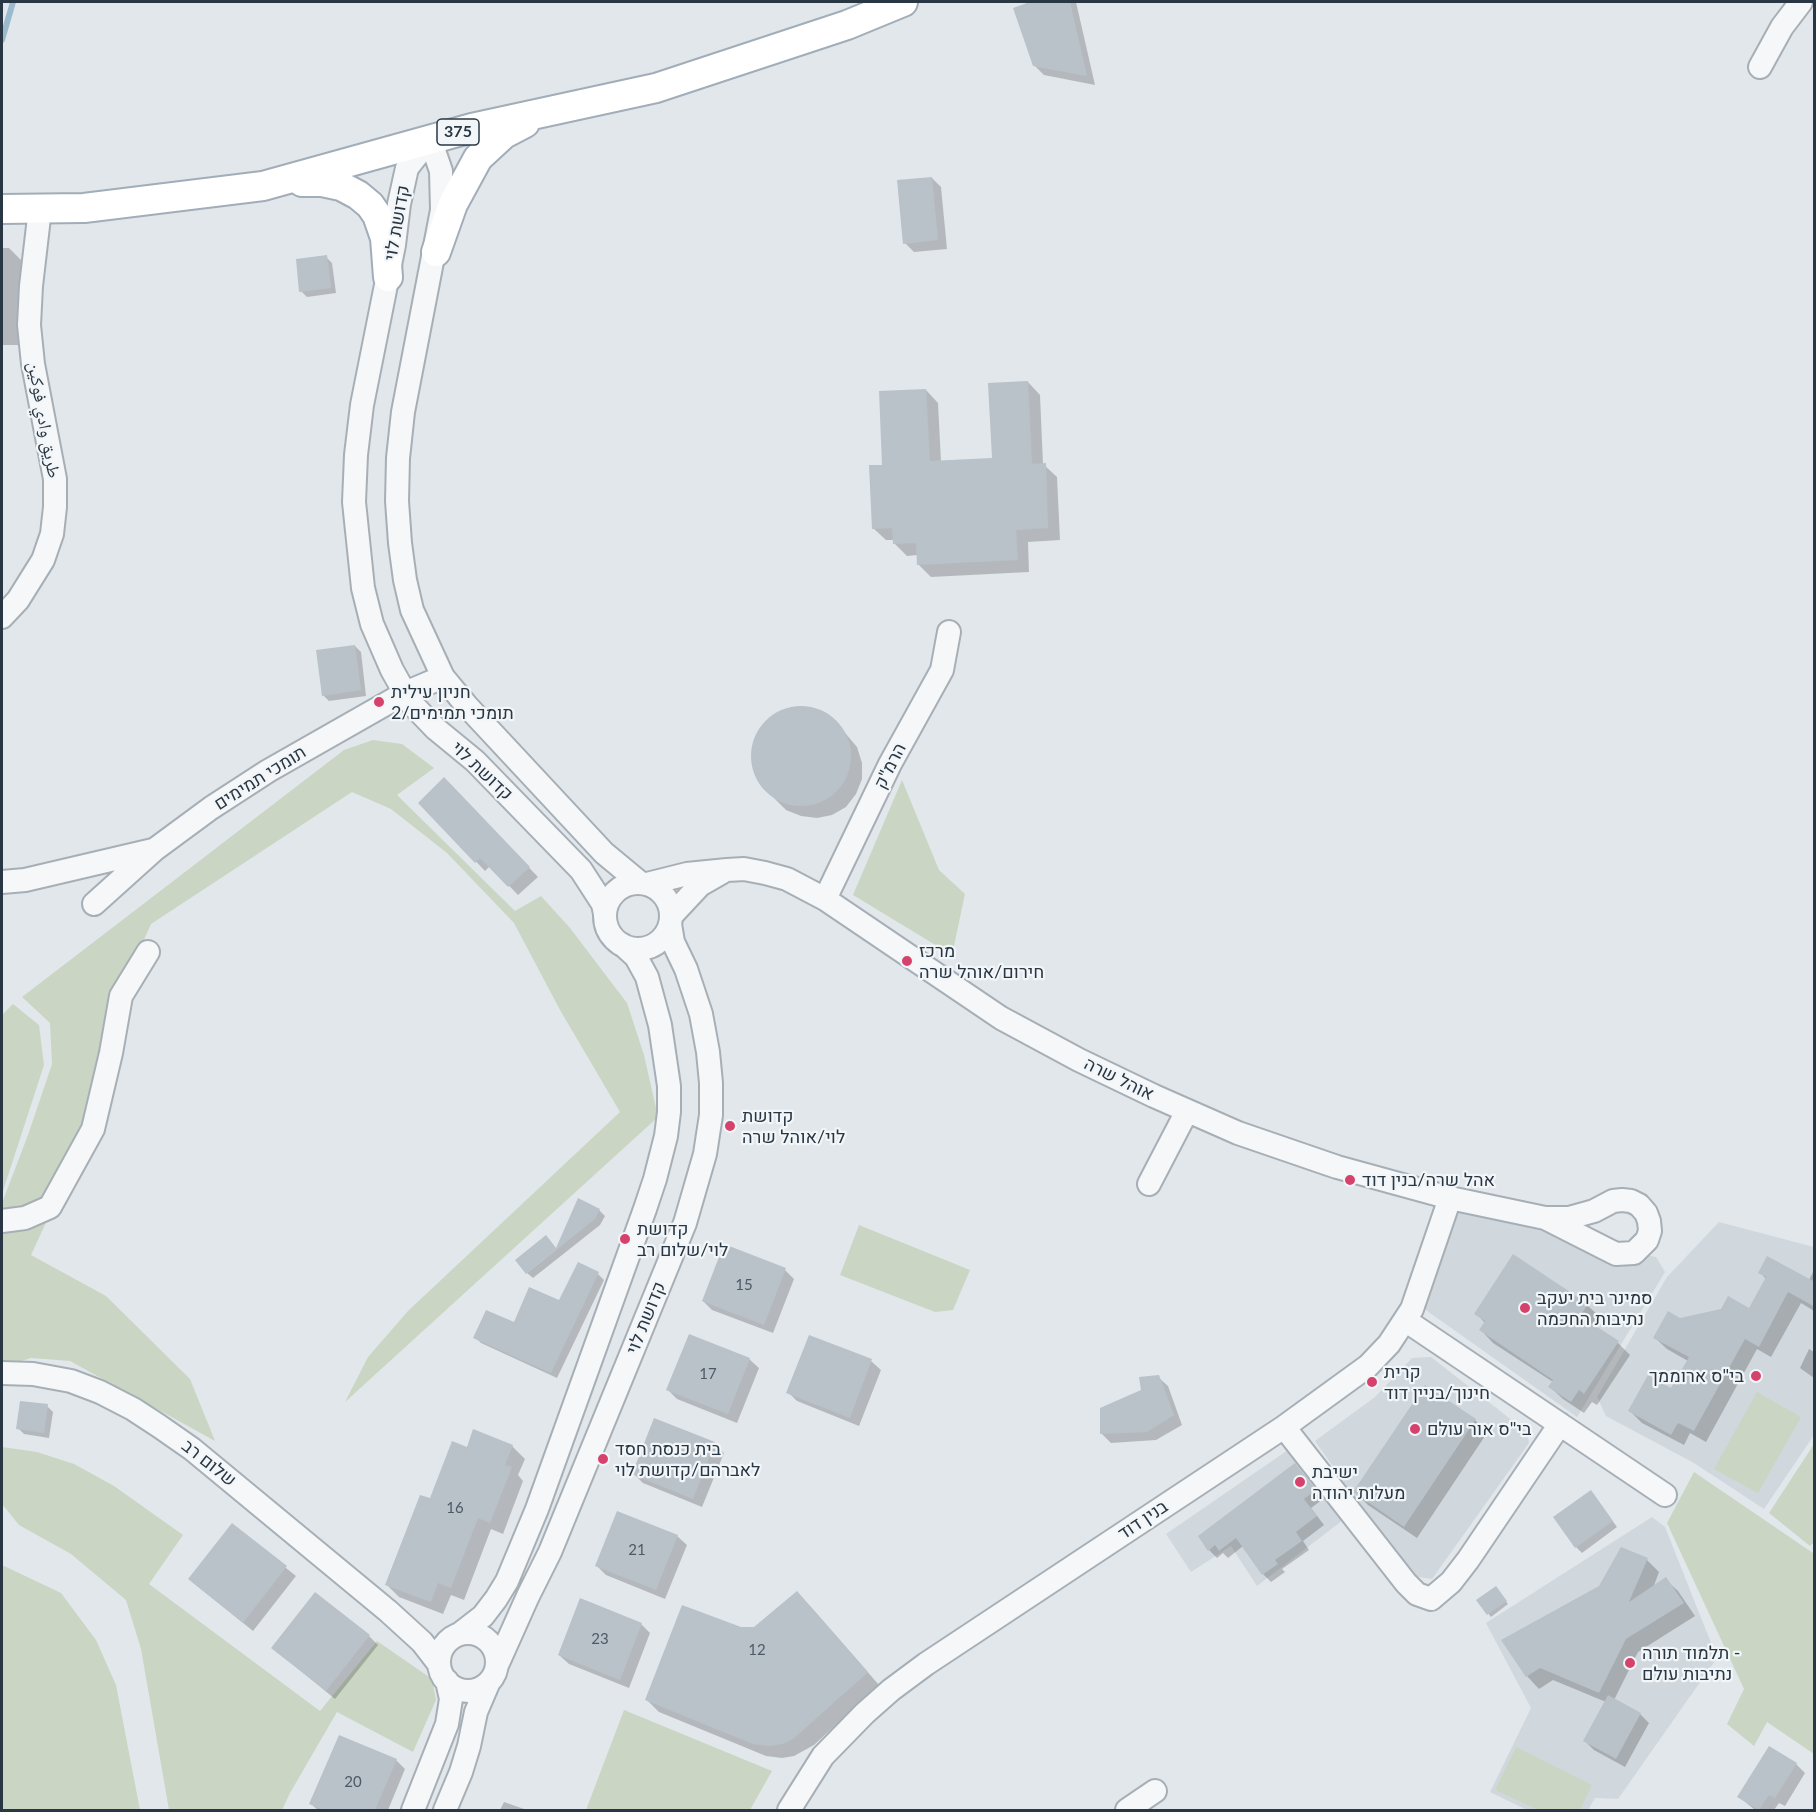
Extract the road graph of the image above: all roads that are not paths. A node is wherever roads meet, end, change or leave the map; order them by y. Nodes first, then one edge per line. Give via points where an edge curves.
1 (903, 2) edge
2 (1801, 2) edge
3 (1760, 67) dead end
4 (547, 112) junction
5 (430, 139) junction
6 (279, 181) junction
7 (2, 209) edge
8 (40, 209) junction
9 (436, 252) junction
10 (388, 277) junction
11 (2, 617) edge
12 (950, 632) dead end
13 (443, 677) junction
14 (405, 693) junction
15 (154, 850) junction
16 (728, 870) junction
17 (2, 882) edge
18 (643, 883) junction
19 (825, 899) junction
20 (94, 904) dead end
21 (605, 914) junction
22 (670, 920) junction
23 (623, 945) junction
24 (148, 951) dead end
25 (1187, 1111) junction
26 (1149, 1184) dead end
27 (1450, 1198) junction
28 (1545, 1218) dead end
29 (2, 1221) edge
30 (1405, 1320) junction
31 (2, 1373) edge
32 (1560, 1424) junction
33 (1284, 1427) junction
34 (1665, 1495) dead end
35 (388, 1611) junction
36 (457, 1635) junction
37 (498, 1663) junction
38 (443, 1673) junction
39 (488, 1684) junction
40 (1155, 1791) dead end
41 (413, 1810) edge
42 (445, 1810) edge
43 (789, 1810) edge
44 (1127, 1810) edge

1 - 4 main road, 375 via 847,25 656,88
2 - 3 street
4 - 5 main road, 375
4 - 9 main road via 504,134 478,158 453,204
5 - 6 main road, 375
5 - 9 street, קדושת לוי via 441,171 442,210
5 - 10 street, קדושת לוי via 407,168
6 - 8 main road, 375 via 84,208
6 - 10 main road via 341,186 370,205 385,238
7 - 8 main road, 375
8 - 11 street, طريق وادي فوکين via 29,325 55,479 55,507 52,534 43,560 18,600
9 - 13 street, קדושת לוי via 403,412 397,501 402,562 412,610
10 - 14 street, קדושת לוי via 362,405 354,502 363,588 372,624
12 - 19 street, הרמ"ק via 942,670 890,764
13 - 14 street, תומכי תמימים
13 - 18 street, קדושת לוי via 496,740 604,853
14 - 15 street, תומכי תמימים via 268,771
14 - 21 street, קדושת לוי via 436,729 474,761 581,870 603,904
15 - 17 street
15 - 20 street, תומכי תמימים
16 - 18 street, אוהל שרה
16 - 19 street, אוהל שרה via 787,879
16 - 22 street via 700,885
18 - 21 street via 615,891
18 - 22 street via 662,893 670,908
19 - 25 street, אוהל שרה via 1001,1018
21 - 23 street via 607,929
22 - 23 street via 662,939 655,944 639,949
22 - 37 street, קדושת לוי via 673,942 701,1014 708,1052 711,1115 705,1154 685,1223 550,1552
23 - 36 street, קדושת לוי via 636,957 647,977 660,1025 669,1086 666,1136 645,1209 507,1581 483,1616
24 - 29 street via 121,996 93,1129 50,1207 25,1218
25 - 26 street
25 - 27 street, אוהל שרה via 1337,1167
27 - 28 street, אוהל שרה
27 - 30 street, בנין דוד via 1424,1278
30 - 32 street
30 - 33 street, בנין דוד via 1368,1366
31 - 35 street, שלום רב via 33,1374 71,1382 133,1409 192,1449
32 - 33 street via 1468,1560 1431,1599 1417,1594 1406,1583
32 - 34 street
33 - 43 street, בנין דוד via 891,1690 823,1756
35 - 36 street, שלום רב via 429,1631
35 - 38 street, שלום רב via 422,1642
36 - 37 street via 473,1633 487,1639
36 - 38 street via 442,1648
37 - 39 street
38 - 39 street via 456,1688 467,1691
38 - 41 street via 451,1699 447,1724
39 - 42 street
40 - 44 street

